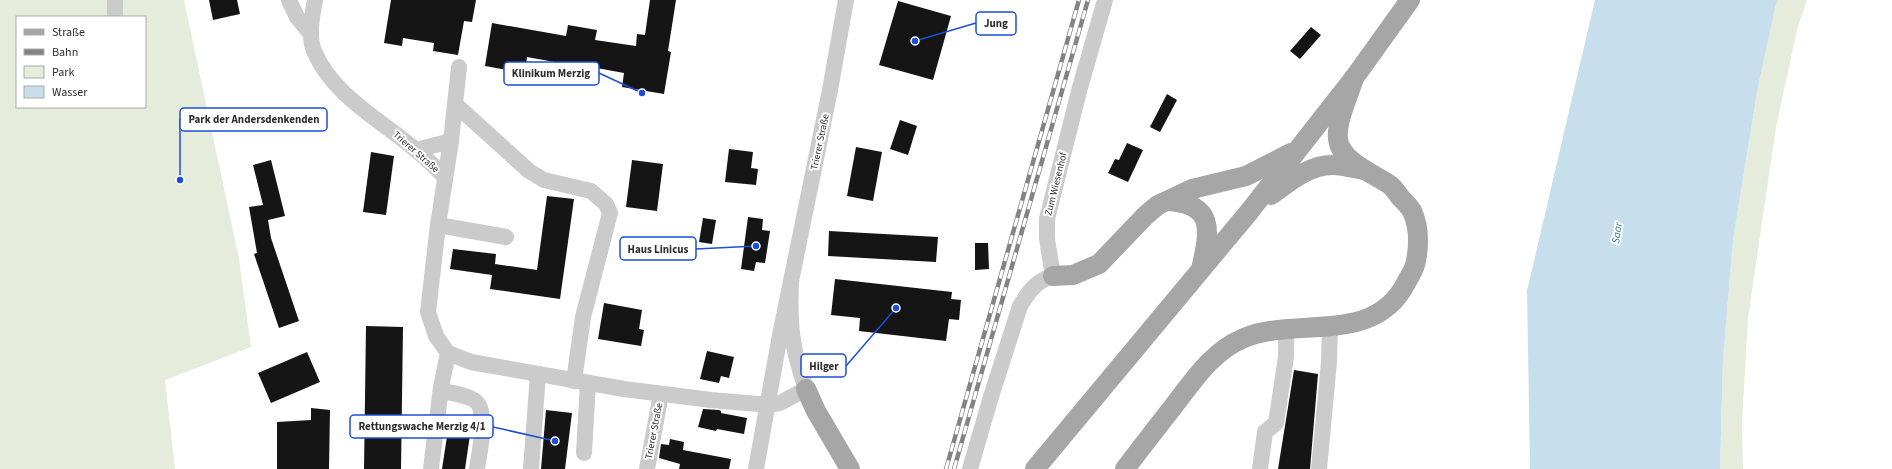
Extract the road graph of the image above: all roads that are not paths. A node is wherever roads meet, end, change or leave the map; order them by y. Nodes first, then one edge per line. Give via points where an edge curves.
1 (115, 0) edge
2 (289, 0) edge
3 (315, 0) edge
4 (846, 0) edge
5 (1105, 0) edge
6 (1410, 0) edge
7 (115, 16) edge
8 (310, 33) junction
9 (459, 67) dead end
10 (1354, 78) junction
11 (456, 105) junction
12 (451, 141) junction
13 (1299, 148) junction
14 (416, 150) junction
15 (1364, 170) junction
16 (445, 177) junction
17 (1168, 201) junction
18 (1249, 212) junction
19 (438, 225) junction
20 (506, 237) dead end
21 (1201, 268) junction
22 (1053, 276) junction
23 (791, 282) junction
24 (1330, 326) junction
25 (1286, 330) junction
26 (448, 353) junction
27 (538, 374) junction
28 (581, 382) junction
29 (806, 389) junction
30 (441, 391) junction
31 (661, 394) junction
32 (769, 404) junction
33 (584, 453) dead end
34 (431, 469) edge
35 (477, 469) edge
36 (531, 469) edge
37 (647, 469) edge
38 (756, 469) edge
39 (850, 469) edge
40 (970, 469) edge
41 (1035, 469) edge
42 (1125, 469) edge
43 (1260, 469) edge
44 (1319, 469) edge

1 - 7 street
2 - 8 street via 296,17
3 - 8 street, Trierer Straße
4 - 23 street, Trierer Straße
5 - 22 street, Zum Wiesenhof via 1047,219 1046,239
6 - 10 main road
8 - 14 street, Trierer Straße via 314,50 338,86 359,106
9 - 11 street
10 - 13 main road
10 - 15 main road via 1338,127 1338,140 1346,156
11 - 12 street
11 - 28 street via 529,171 544,180 591,191 606,204 610,214 583,317
12 - 14 street
12 - 16 street
13 - 17 main road via 1246,176 1192,190
13 - 18 main road
14 - 16 street, Trierer Straße
15 - 18 main road via 1331,165 1299,175
15 - 24 main road via 1392,186 1412,211 1419,240 1416,264 1401,293 1385,309 1367,320
16 - 19 street, Trierer Straße
17 - 21 main road via 1194,206 1206,220 1208,241
17 - 22 main road via 1146,215 1099,264 1073,275
18 - 21 main road
19 - 20 street
19 - 26 street, Trierer Straße via 428,312 436,336
21 - 41 main road
22 - 40 street via 1037,283 1020,306
23 - 29 street, Trierer Straße via 792,339
23 - 32 street, Trierer Straße
24 - 25 main road
24 - 44 street
25 - 42 main road via 1244,338 1222,351 1205,366
25 - 43 street via 1286,357 1276,423 1265,432
26 - 27 street, Trierer Straße via 471,362
26 - 30 street
27 - 28 street, Trierer Straße
27 - 36 street
28 - 31 street, Trierer Straße
28 - 33 street
29 - 32 street, Trierer Straße via 780,403
29 - 39 main road
30 - 34 street
30 - 35 street via 461,394 476,401 481,409 483,421
31 - 32 street, Trierer Straße
31 - 37 street, Trierer Straße
32 - 38 street, Trierer Straße

